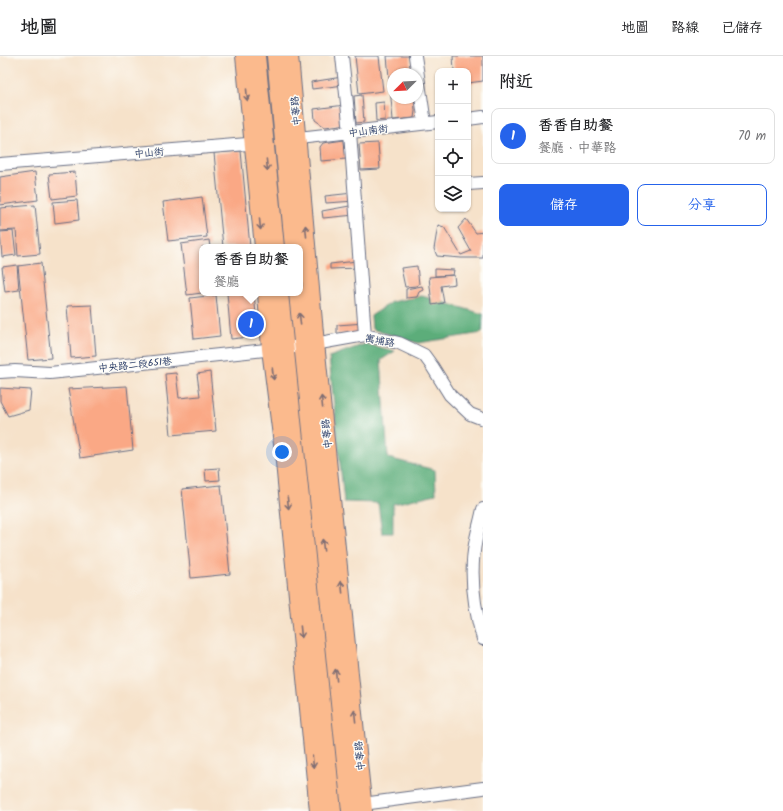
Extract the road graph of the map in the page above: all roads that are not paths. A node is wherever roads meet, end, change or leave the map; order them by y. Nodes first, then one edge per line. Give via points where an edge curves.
1 (244, 56) edge
2 (257, 56) edge
3 (275, 56) edge
4 (290, 56) edge
5 (342, 56) edge
6 (416, 56) edge
7 (483, 117) edge
8 (471, 119) edge
9 (435, 122) edge
10 (425, 123) junction
11 (350, 132) junction
12 (290, 139) junction
13 (258, 143) junction
14 (0, 164) edge
15 (483, 183) edge
16 (471, 184) edge
17 (263, 244) edge
18 (275, 244) edge
19 (293, 244) edge
20 (300, 244) edge
21 (303, 280) edge
22 (267, 296) edge
23 (280, 296) edge
24 (298, 296) edge
25 (365, 335) junction
26 (309, 345) junction
27 (278, 348) junction
28 (0, 372) edge
29 (483, 419) edge
30 (483, 509) edge
31 (479, 598) edge
32 (483, 639) edge
33 (483, 788) edge
34 (357, 808) edge
35 (322, 810) edge

1 -> 13 main road
2 - 13 main road
3 - 12 main road, 中華路
4 - 12 main road, 中華路
5 - 11 street
6 - 10 street
7 - 8 street
9 - 10 street, 中山南街
10 - 11 street, 中山南街
11 - 12 street, 中山南街
11 - 25 street
12 - 13 street, 中山街
12 - 19 main road, 中華路
20 -> 12 main road, 中華路
13 - 14 street, 中山街
13 -> 17 main road
13 -> 18 main road
15 - 16 street
26 -> 21 main road, 中華路
22 - 27 main road
23 - 27 main road
26 -> 24 main road, 中華路
25 - 26 street, 寓埔路
25 - 29 street, 寓埔路 via 399,342 424,355 450,395 470,414
26 - 27 street, 寓埔路
34 -> 26 main road, 中華路
27 - 28 street, 中央路二段651巷 via 50,373
27 -> 35 main road via 283,452
30 - 31 street via 475,540 473,567
31 - 32 street via 478,622
33 - 34 street
34 - 35 street

